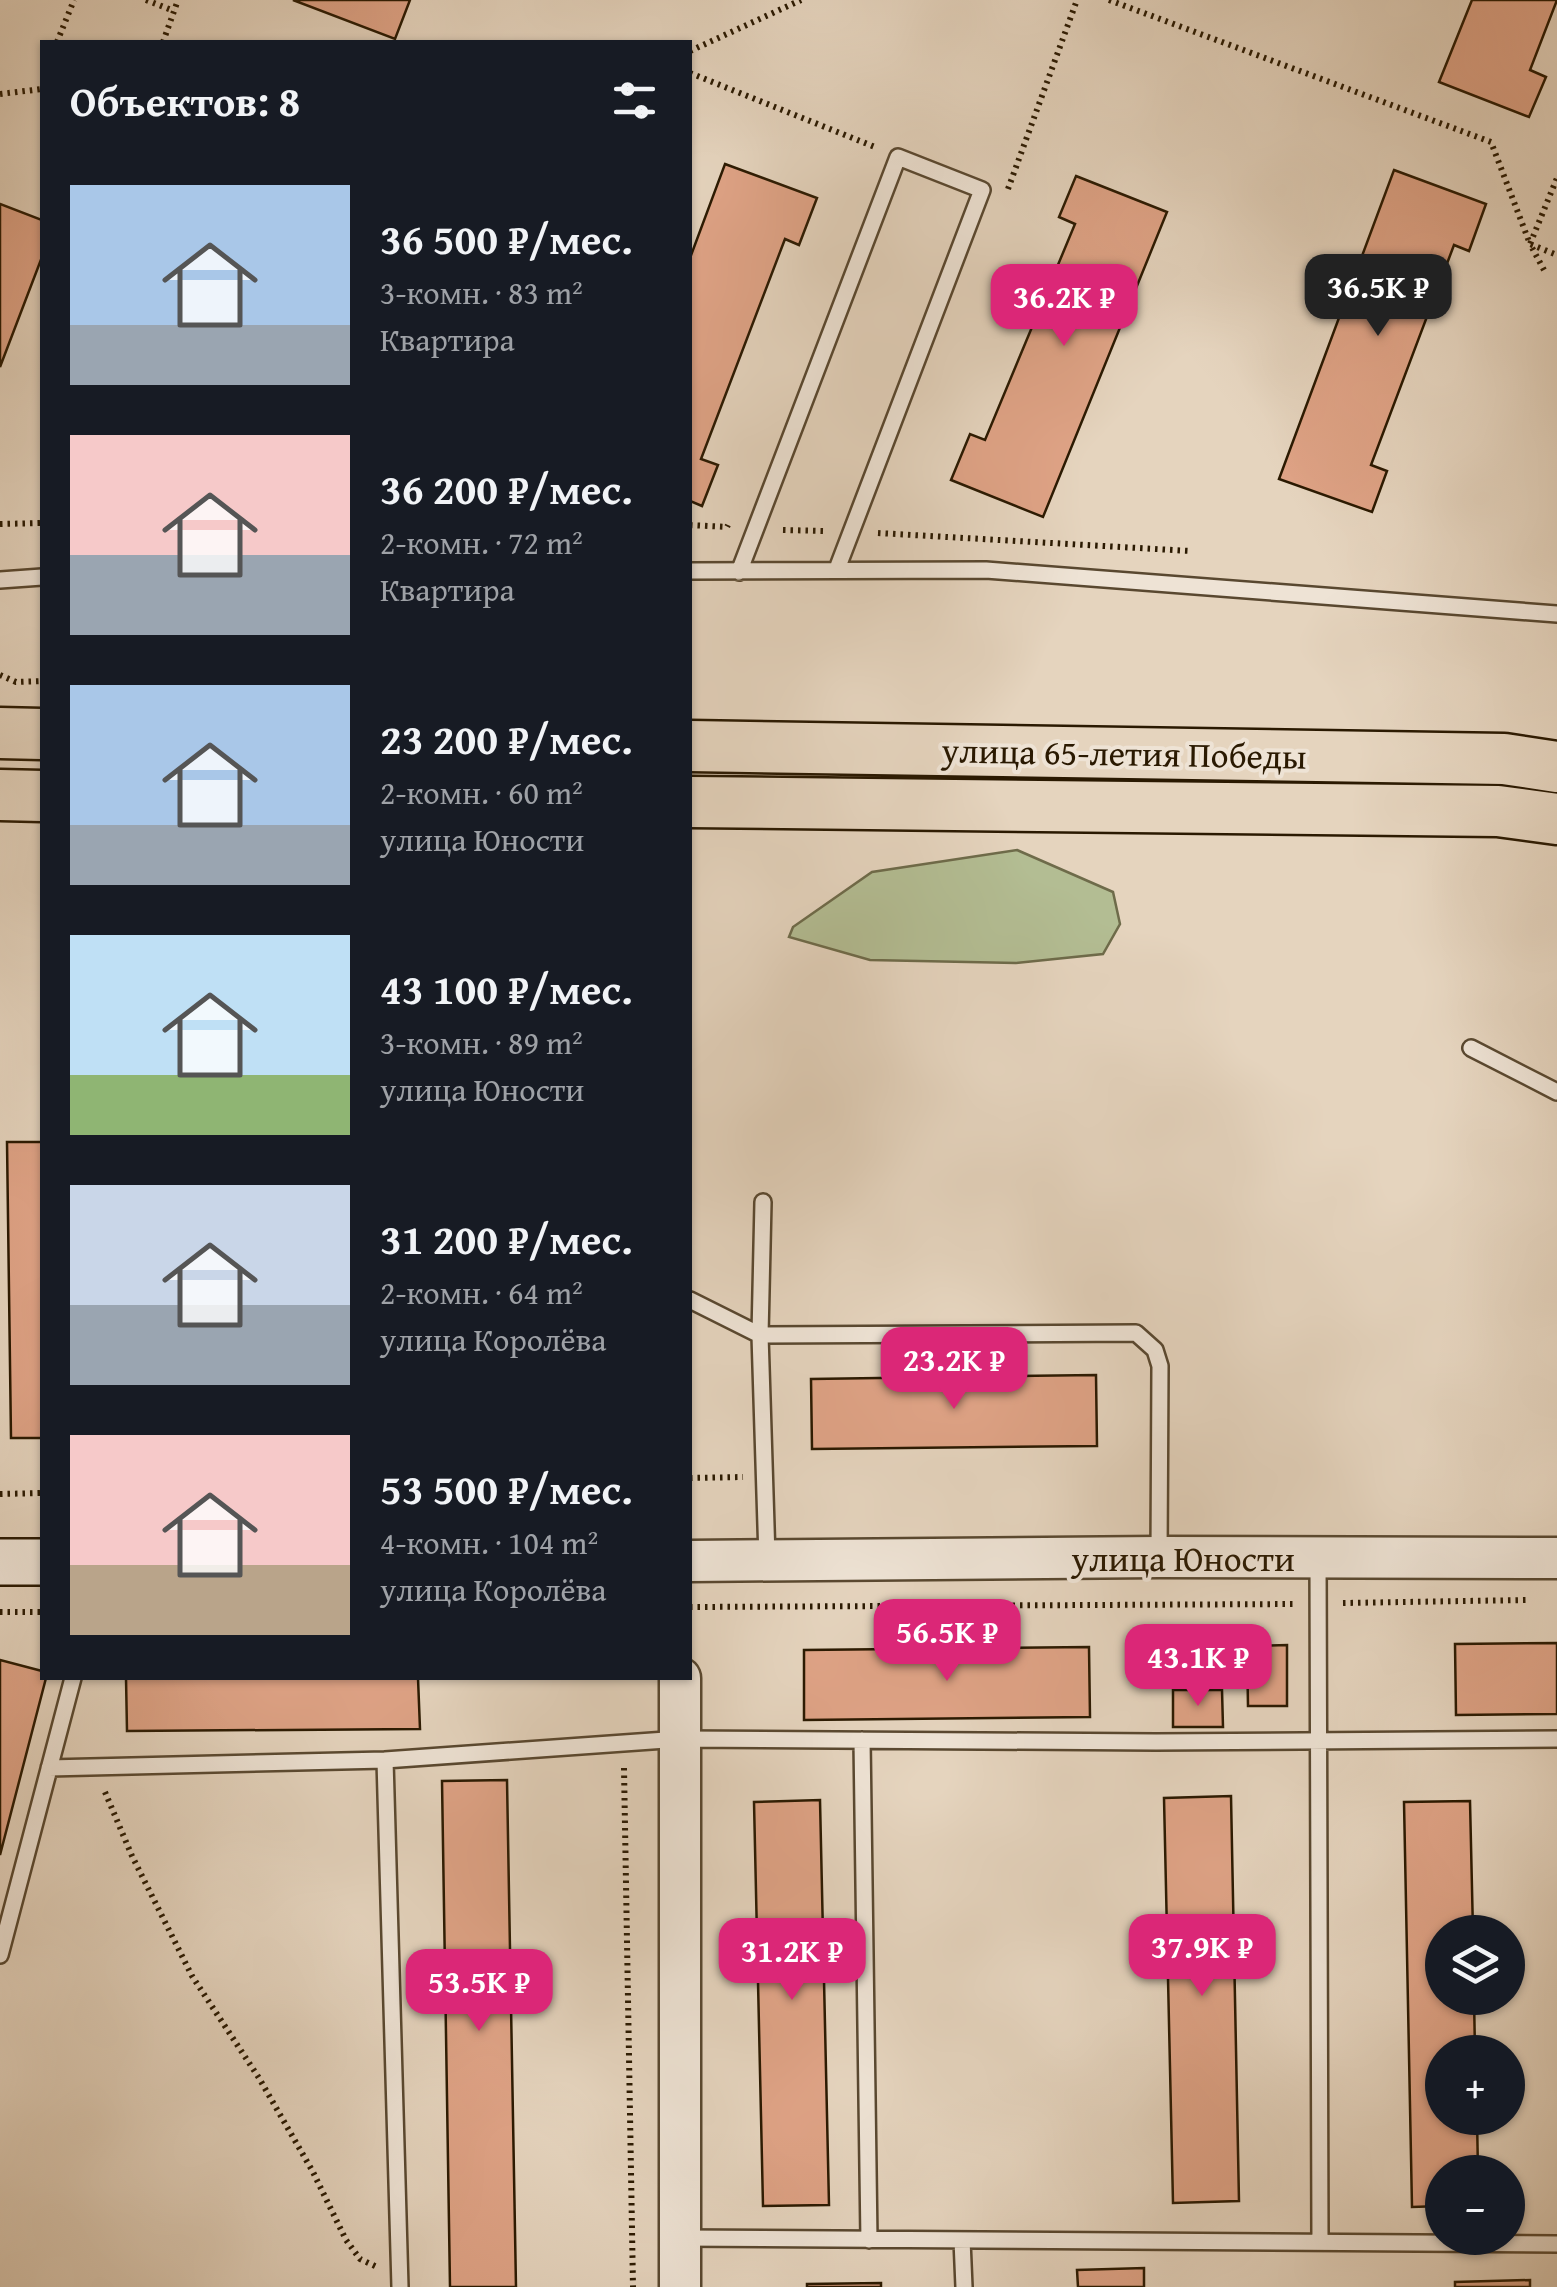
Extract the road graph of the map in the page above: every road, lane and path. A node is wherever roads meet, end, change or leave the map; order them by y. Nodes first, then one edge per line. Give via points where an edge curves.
1 (74, 0) edge
2 (146, 0) edge
3 (178, 0) edge
4 (801, 0) edge
5 (1109, 0) edge
6 (174, 11) junction
7 (58, 40) edge
8 (164, 40) edge
9 (692, 49) edge
10 (692, 74) edge
11 (40, 89) edge
12 (0, 94) edge
13 (881, 149) dead end
14 (1557, 178) edge
15 (1530, 244) junction
16 (1557, 254) edge
17 (1544, 270) dead end
18 (734, 509) dead end
19 (40, 522) edge
20 (0, 524) edge
21 (692, 525) edge
22 (726, 527) junction
23 (756, 529) junction
24 (851, 532) junction
25 (1190, 551) dead end
26 (837, 570) junction
27 (692, 572) edge
28 (739, 572) junction
29 (40, 578) edge
30 (0, 580) edge
31 (1557, 614) edge
32 (0, 675) edge
33 (40, 681) edge
34 (0, 734) edge
35 (40, 734) edge
36 (692, 746) edge
37 (1557, 767) edge
38 (0, 795) edge
39 (40, 796) edge
40 (692, 802) edge
41 (1557, 819) edge
42 (1472, 1048) dead end
43 (1557, 1092) edge
44 (763, 1202) dead end
45 (692, 1301) edge
46 (760, 1335) junction
47 (764, 1476) junction
48 (692, 1478) edge
49 (40, 1493) edge
50 (0, 1494) edge
51 (1159, 1556) junction
52 (767, 1558) junction
53 (1318, 1558) junction
54 (1557, 1558) edge
55 (692, 1561) edge
56 (0, 1562) edge
57 (40, 1562) edge
58 (1537, 1600) dead end
59 (1318, 1604) junction
60 (692, 1608) edge
61 (0, 1612) edge
62 (40, 1612) edge
63 (72, 1680) edge
64 (680, 1680) edge
65 (680, 1739) junction
66 (1557, 1739) edge
67 (862, 1740) junction
68 (1319, 1741) junction
69 (623, 1744) junction
70 (385, 1760) junction
71 (49, 1768) junction
72 (95, 1768) junction
73 (0, 1955) edge
74 (680, 2238) junction
75 (869, 2240) junction
76 (962, 2240) junction
77 (1320, 2242) junction
78 (1557, 2244) edge
79 (400, 2267) junction
80 (400, 2287) edge
81 (632, 2287) edge
82 (680, 2287) edge
83 (964, 2287) edge

1 - 7 path
2 - 6 path
3 - 6 path
4 - 9 path
5 - 15 path via 1492,142
6 - 8 path
10 - 13 path
11 - 12 path
14 - 15 path
15 - 16 path
15 - 17 path
18 - 22 path
19 - 20 path
21 - 22 path
22 - 23 path
23 - 24 path
23 - 24 lane via 898,157 982,190
23 - 28 lane
24 - 25 path
24 - 26 lane
26 - 28 lane
26 - 31 lane via 986,570
27 - 28 lane
29 - 30 lane
32 - 33 path
34 - 35 main road
36 - 37 main road, улица 65-летия Победы via 1484,759
38 - 39 main road
40 - 41 main road, улица 65-летия Победы via 1498,811
42 - 43 lane
44 - 46 lane
45 - 46 lane
46 - 47 lane
46 - 51 lane via 1136,1332 1156,1350 1160,1366
47 - 48 path
47 - 52 lane
49 - 50 path
51 - 52 street, улица Юности
51 - 53 street, улица Юности
52 - 55 street, улица Юности
53 - 54 street, улица Юности
53 - 59 lane
56 - 57 main road
58 - 59 path
59 - 60 path
59 - 68 lane
61 - 62 path
63 - 71 lane
64 - 65 street
65 - 67 lane
65 - 69 lane
65 - 74 street
66 - 68 lane
67 - 68 lane
67 - 75 lane
68 - 77 lane
69 - 70 lane
69 - 81 path
70 - 72 lane
70 - 79 lane
71 - 72 lane
71 - 73 lane
72 - 79 path via 192,1976 259,2078 346,2240 360,2259 386,2270
74 - 75 lane
74 - 82 street
75 - 76 lane
76 - 77 lane
76 - 83 lane
77 - 78 lane
79 - 80 lane

